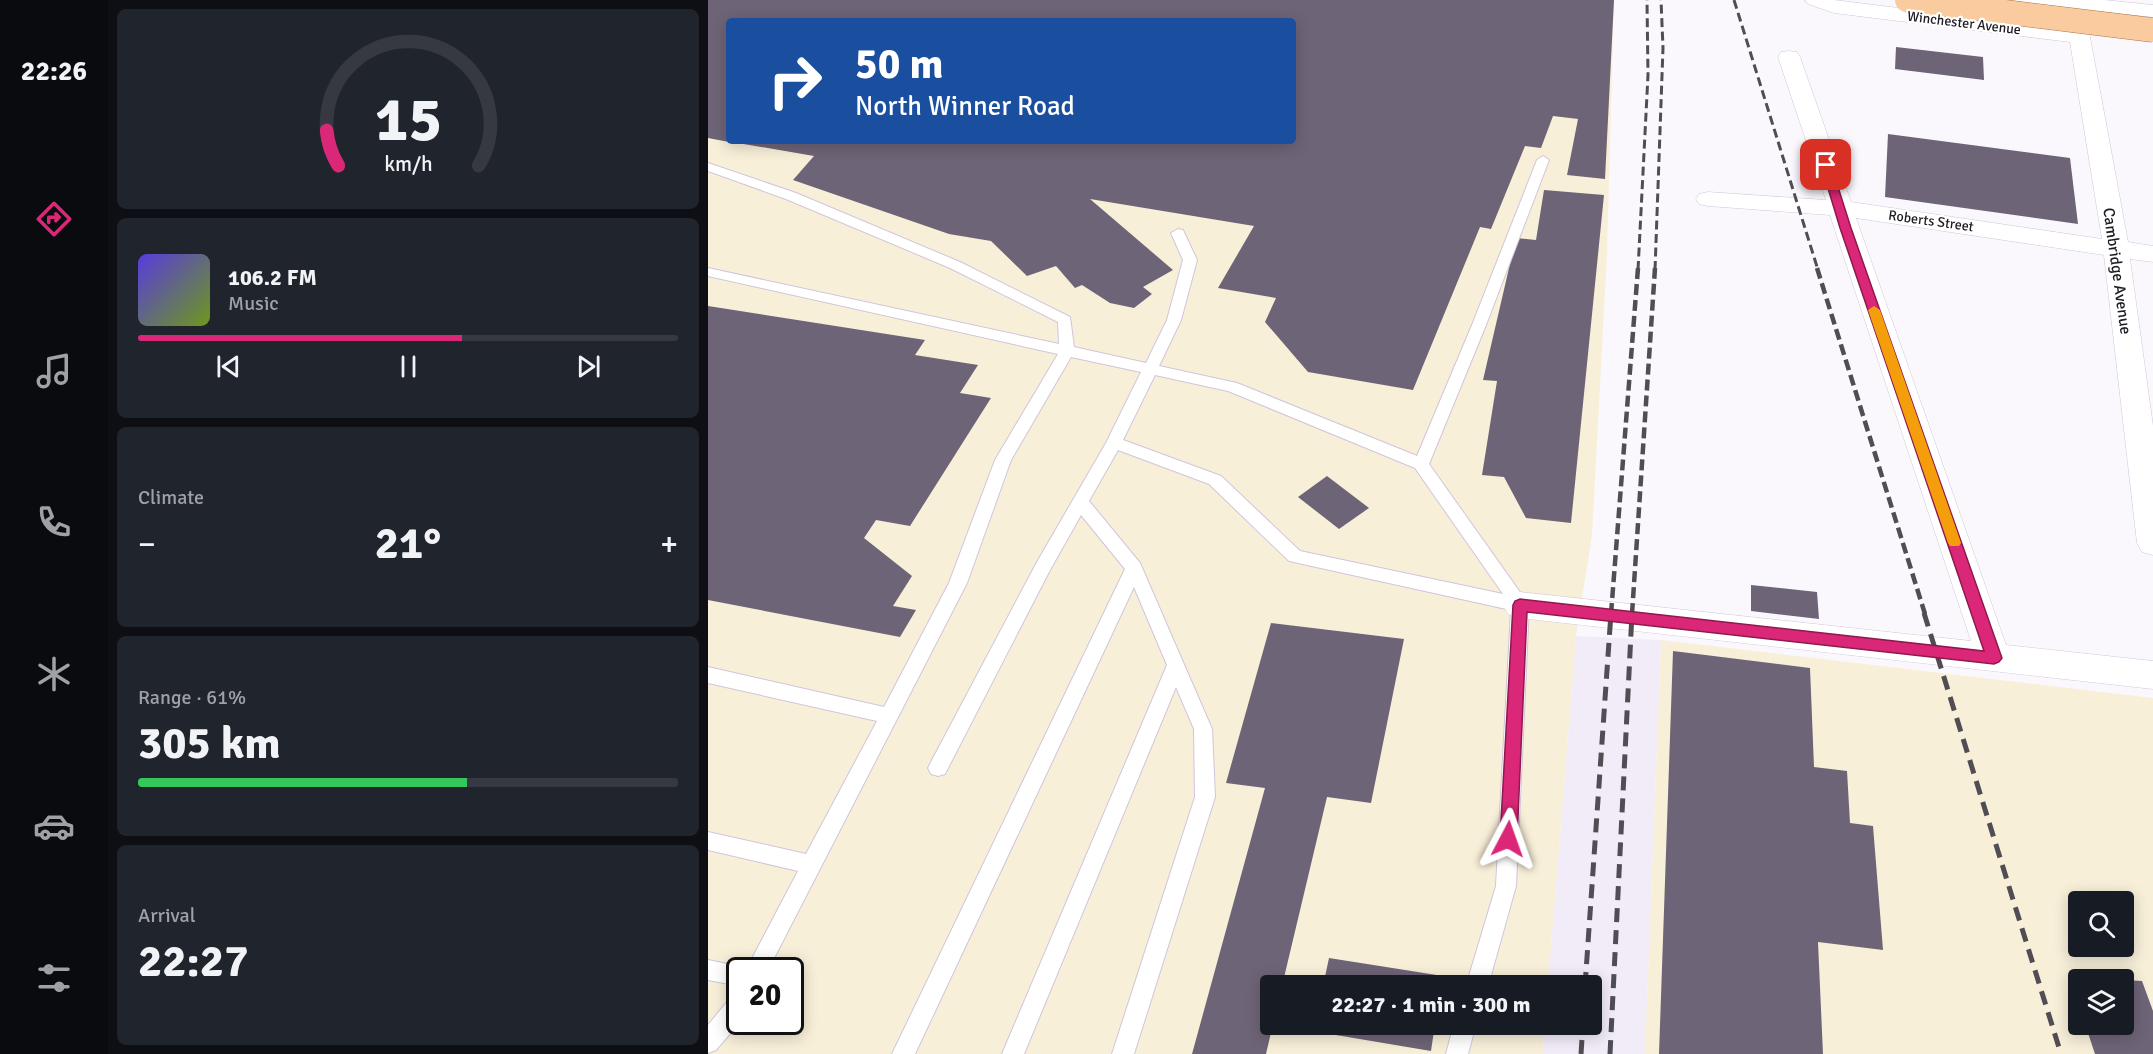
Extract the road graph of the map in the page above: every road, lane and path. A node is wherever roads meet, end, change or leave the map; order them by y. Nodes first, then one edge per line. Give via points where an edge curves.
1 (1815, 0) edge
2 (1907, 0) edge
3 (2022, 0) edge
4 (2073, 3) edge
5 (2153, 11) edge
6 (2153, 30) edge
7 (2079, 37) junction
8 (1789, 57) dead end
9 (1543, 160) dead end
10 (708, 167) edge
11 (1708, 199) dead end
12 (1841, 208) junction
13 (1178, 233) dead end
14 (2116, 248) junction
15 (2153, 254) edge
16 (708, 273) edge
17 (1067, 351) junction
18 (1148, 369) junction
19 (1114, 443) junction
20 (1421, 464) junction
21 (1080, 502) junction
22 (2153, 543) edge
23 (1134, 568) junction
24 (1520, 605) junction
25 (1994, 658) junction
26 (1175, 667) junction
27 (708, 675) edge
28 (2153, 675) edge
29 (889, 716) junction
30 (938, 768) dead end
31 (708, 841) edge
32 (812, 865) junction
33 (764, 957) edge
34 (708, 970) edge
35 (726, 973) edge
36 (1480, 975) edge
37 (726, 1021) edge
38 (1462, 1035) edge
39 (708, 1042) edge
40 (903, 1054) edge
41 (1013, 1054) edge
42 (1123, 1054) edge
43 (1457, 1054) edge

1 - 7 street, Winchester Avenue via 1834,7
2 - 6 main road, bridge
3 - 4 street
4 - 5 street
4 - 7 street, Cambridge Avenue
7 - 14 street, Cambridge Avenue
8 - 12 street
9 - 20 lane
10 - 17 lane via 791,196 955,265 1065,320
11 - 12 street, Roberts Street
12 - 14 street, Roberts Street
12 - 25 street
13 - 18 lane via 1190,260 1174,320
14 - 15 street, Roberts Street
14 - 22 street, Cambridge Avenue
16 - 17 lane
17 - 18 lane
17 - 29 lane via 1003,460 958,583
18 - 19 lane
18 - 20 lane via 1232,387
19 - 21 lane
19 - 24 lane via 1215,480 1295,556
20 - 24 lane
21 - 23 lane
21 - 30 lane
23 - 26 lane
23 - 40 lane
24 - 25 street
24 - 36 lane via 1506,886
25 - 28 street
26 - 41 lane
26 - 42 lane via 1203,729 1205,797
27 - 29 lane
29 - 32 lane
31 - 32 lane
32 - 33 lane
34 - 35 lane
37 - 39 lane
38 - 43 lane

